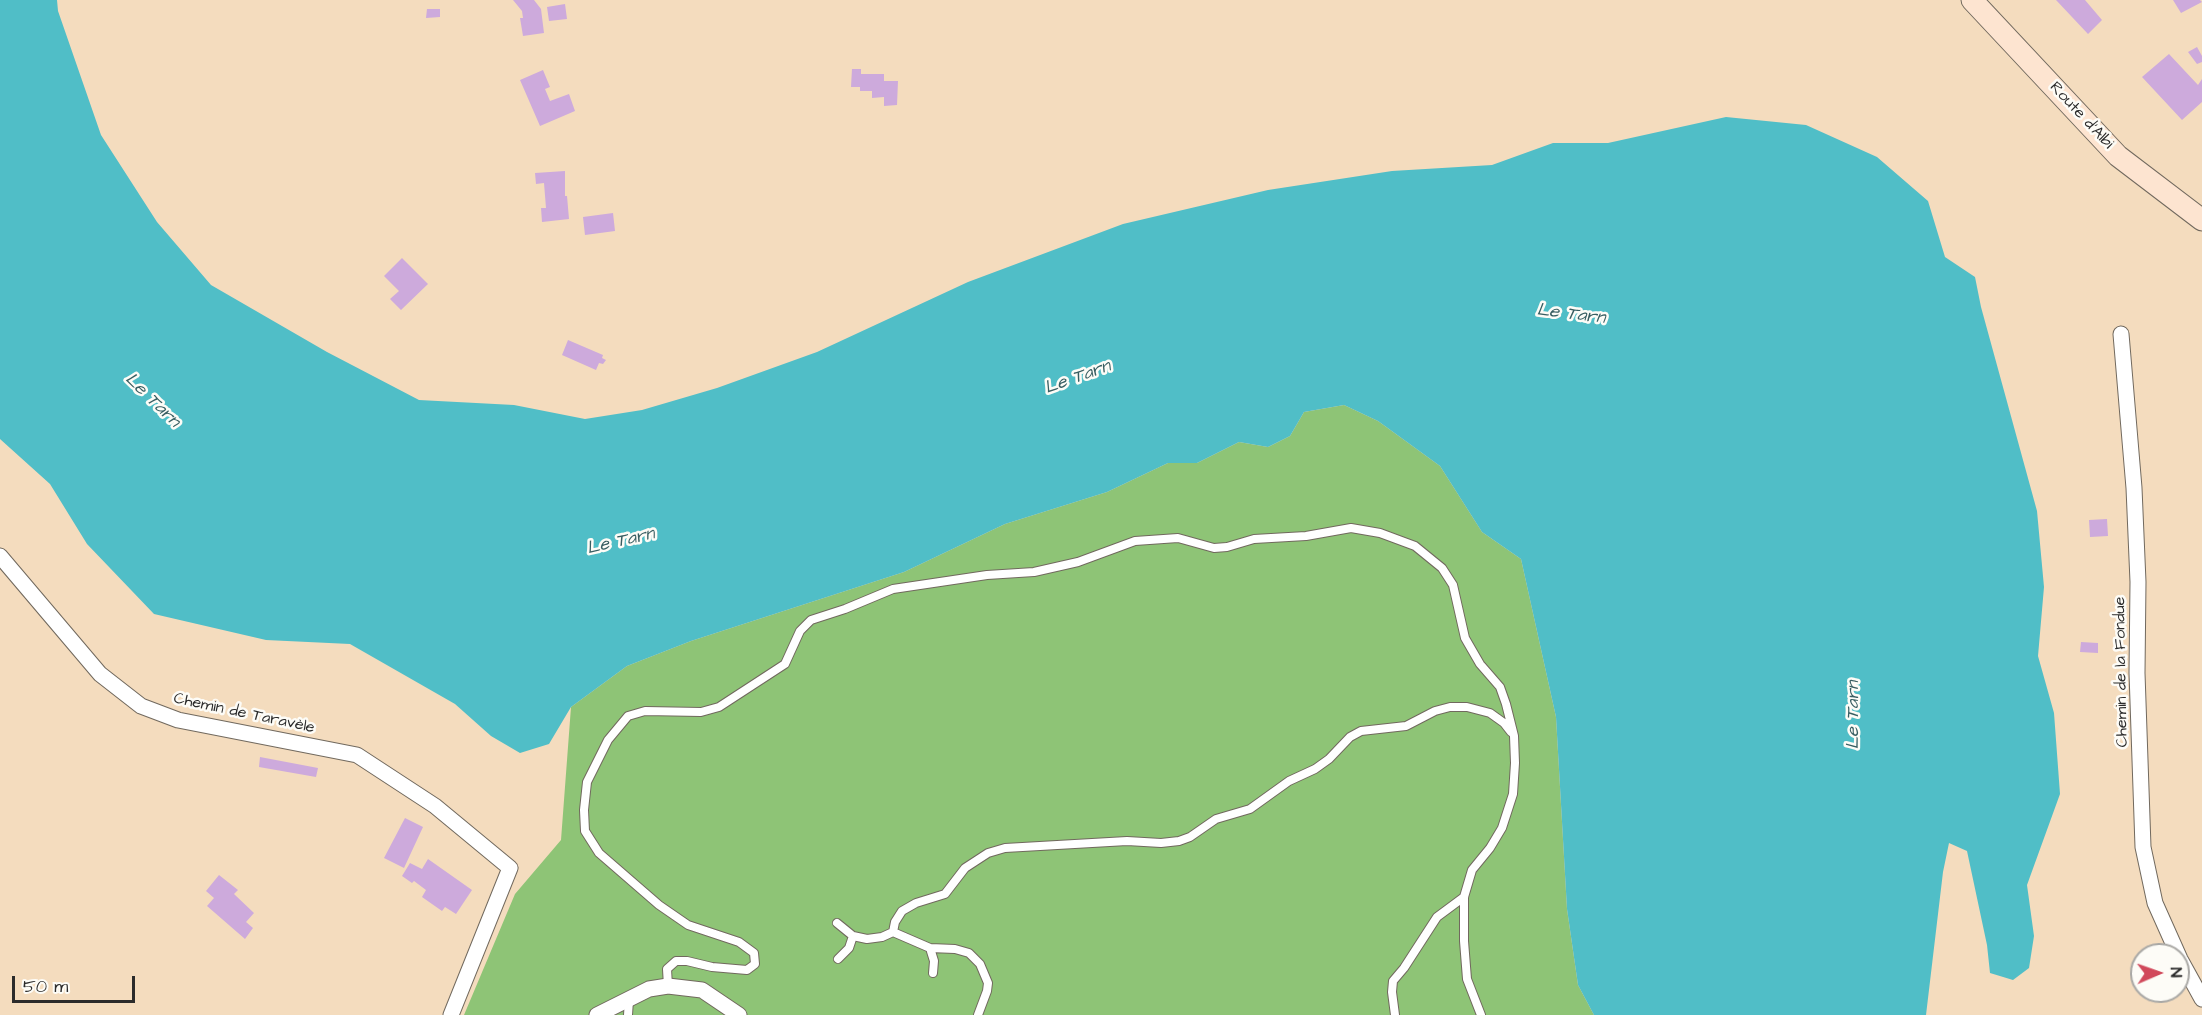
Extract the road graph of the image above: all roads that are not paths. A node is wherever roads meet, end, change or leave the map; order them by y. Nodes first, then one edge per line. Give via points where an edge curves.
1 (1972, 0) edge
2 (2202, 219) edge
3 (2121, 334) dead end
4 (0, 556) edge
5 (1514, 736) junction
6 (1464, 897) junction
7 (837, 923) dead end
8 (893, 932) junction
9 (853, 936) junction
10 (930, 948) junction
11 (838, 959) dead end
12 (933, 974) dead end
13 (668, 986) junction
14 (2202, 999) edge
15 (629, 1007) edge
16 (451, 1015) edge
17 (597, 1015) edge
18 (739, 1015) edge
19 (978, 1015) edge
20 (1395, 1015) edge
21 (1481, 1015) edge

1 - 2 street, Route d'Albi via 2118,156
3 - 14 street, Chemin de la Fondue via 2134,488 2143,847 2155,903
4 - 16 street, Chemin de Taravèle via 100,674 141,706 178,720 357,755 435,806 510,868
5 - 6 lane via 1513,794 1502,828 1472,870
5 - 8 lane via 1490,713 1467,707 1435,711 1406,726 1361,731 1315,769 1289,781 1250,808 1216,819 1184,839 1005,848 988,853 965,868 945,894 902,912
5 - 13 lane via 1500,687 1465,638 1453,585 1442,568 1414,546 1380,533 1351,528 1254,539 1214,548 1178,538 1135,541 1078,562 1034,572 892,589 811,620 800,631 785,664 719,707 701,712 645,711 628,716 608,740 587,782 584,810 585,831 599,853 688,925 739,942 754,953 755,964 747,970 676,961 666,969
6 - 20 lane via 1437,917 1393,981
6 - 21 lane via 1467,979
7 - 9 lane
8 - 9 lane via 867,939
8 - 10 lane
9 - 11 lane via 849,948
10 - 12 lane
10 - 19 lane via 969,953 980,964 988,983
13 - 15 street via 648,989
13 - 18 street via 702,990
15 - 17 street

